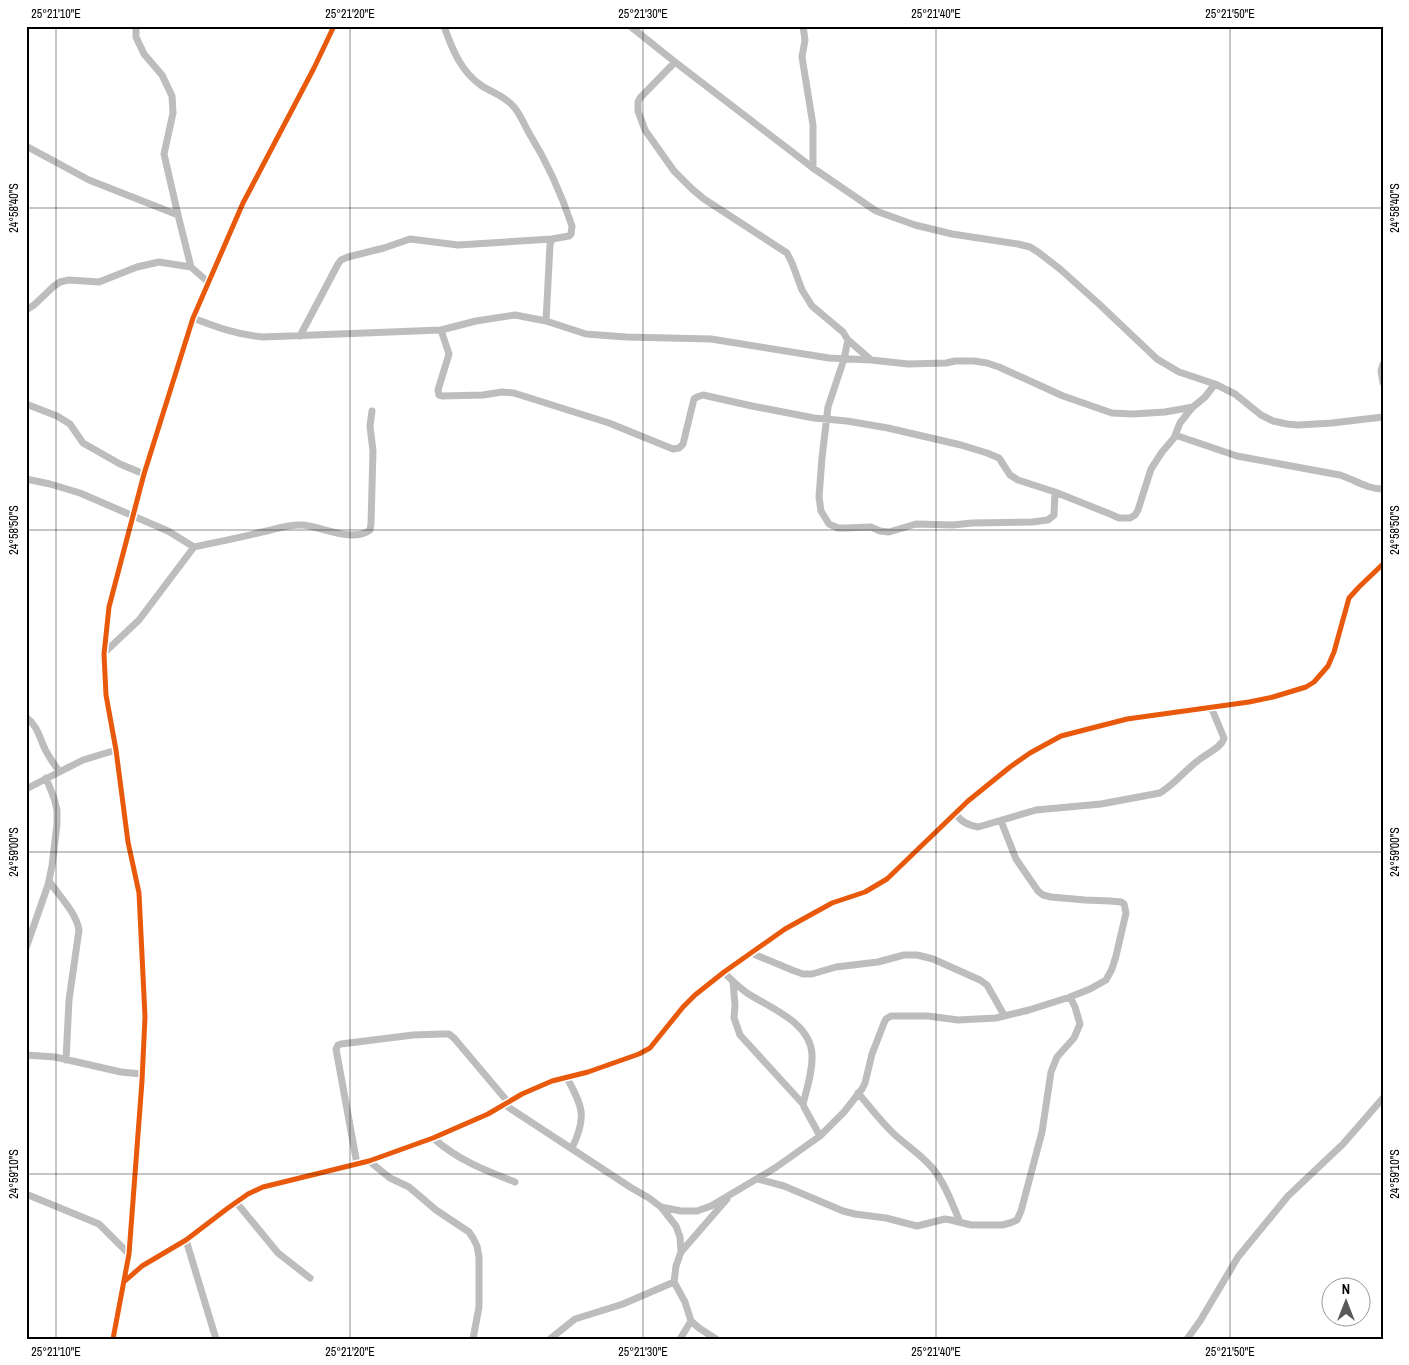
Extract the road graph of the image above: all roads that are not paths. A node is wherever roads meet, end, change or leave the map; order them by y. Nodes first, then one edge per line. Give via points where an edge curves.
1 (136, 26) edge
2 (334, 26) edge
3 (444, 26) edge
4 (630, 26) edge
5 (803, 26) edge
6 (675, 62) junction
7 (26, 146) edge
8 (813, 168) junction
9 (178, 215) junction
10 (552, 239) junction
11 (191, 267) junction
12 (208, 282) junction
13 (26, 310) edge
14 (193, 318) junction
15 (546, 321) junction
16 (441, 330) junction
17 (300, 336) junction
18 (848, 340) junction
19 (844, 358) junction
20 (871, 360) junction
21 (1383, 364) edge
22 (1383, 383) edge
23 (1215, 384) junction
24 (26, 404) edge
25 (1193, 407) junction
26 (372, 411) dead end
27 (1383, 417) edge
28 (828, 419) junction
29 (1175, 436) junction
30 (144, 474) junction
31 (26, 479) edge
32 (1383, 489) edge
33 (1055, 492) junction
34 (132, 516) junction
35 (194, 547) junction
36 (1383, 564) edge
37 (104, 654) junction
38 (1211, 707) junction
39 (26, 717) edge
40 (116, 750) junction
41 (59, 772) junction
42 (46, 778) junction
43 (26, 789) edge
44 (955, 813) junction
45 (1001, 821) junction
46 (49, 881) junction
47 (26, 948) edge
48 (751, 952) junction
49 (724, 972) junction
50 (733, 982) junction
51 (1070, 997) junction
52 (1004, 1015) junction
53 (26, 1055) edge
54 (66, 1060) junction
55 (142, 1074) junction
56 (567, 1078) junction
57 (858, 1093) junction
58 (1383, 1098) edge
59 (506, 1103) junction
60 (803, 1104) junction
61 (820, 1136) junction
62 (433, 1138) junction
63 (572, 1148) junction
64 (369, 1161) junction
65 (358, 1164) junction
66 (758, 1179) junction
67 (515, 1182) dead end
68 (26, 1194) edge
69 (731, 1195) junction
70 (236, 1202) junction
71 (661, 1207) junction
72 (960, 1222) junction
73 (186, 1240) junction
74 (681, 1252) junction
75 (129, 1254) junction
76 (310, 1278) dead end
77 (125, 1280) junction
78 (674, 1282) junction
79 (691, 1321) junction
80 (113, 1339) edge
81 (216, 1339) edge
82 (473, 1339) edge
83 (550, 1339) edge
84 (680, 1339) edge
85 (716, 1339) edge
86 (1186, 1339) edge

1 - 9 street via 136,37 144,54 162,75 172,96 173,113 164,154
2 - 12 street via 243,203
3 - 10 street via 451,49 464,70 481,86 514,107 544,157 572,226 570,235
4 - 6 street
5 - 8 street via 802,57 813,125
6 - 8 street
6 - 18 street via 638,102 645,130 692,189 787,253 807,299
7 - 9 street via 89,180
8 - 23 street via 876,211 915,225 1018,244 1038,252 1157,359 1179,372
9 - 11 street
10 - 15 street
10 - 17 street via 458,244 410,239 348,257 338,264
11 - 12 street
11 - 13 street via 159,262 99,282 60,282
12 - 14 street
14 - 17 street via 245,335
14 - 30 street
15 - 16 street via 515,315
15 - 19 street via 586,334 711,339
16 - 17 street
16 - 28 street via 449,352 439,395 514,393 609,423 673,450 683,444 694,399 700,395
18 - 19 street
18 - 20 street
19 - 20 street
19 - 28 street via 828,407
20 - 25 street via 908,364 987,363 1112,413 1165,412
21 - 22 street
23 - 25 street
23 - 27 street via 1235,394 1262,415 1287,424
24 - 30 street via 57,416 70,424 83,443
25 - 29 street via 1180,423
26 - 35 street via 371,524 365,534 347,535 287,525
28 - 33 street via 888,428 987,452 1002,461 1010,476
28 - 33 street via 819,498 821,512 828,524 838,528 871,527 889,532 916,524 1048,520 1054,515
29 - 32 street via 1237,456 1340,475 1367,487
29 - 33 street via 1151,469 1138,510 1130,518 1119,518
30 - 34 street
31 - 34 street via 80,493
34 - 35 street via 168,531
34 - 37 street via 109,607
35 - 37 street via 139,620
36 - 38 street via 1349,598 1332,659 1314,682 1273,697
37 - 40 street via 106,695
38 - 44 street via 1127,719 1061,736 1010,767
38 - 45 street via 1224,741 1168,788 1101,804 1036,810
39 - 41 street via 39,731 44,747
40 - 41 street via 83,760
40 - 55 street via 128,842 139,893 145,1017
41 - 42 street
42 - 43 street
42 - 46 street via 57,810
44 - 45 street via 969,826
44 - 48 street via 887,879 865,892 832,903
45 - 51 street via 1016,859 1038,891 1051,897 1110,900 1124,904 1126,913 1116,956 1106,980
46 - 47 street
46 - 54 street via 73,915 79,930 69,1000
48 - 49 street
48 - 52 street via 803,974 904,956 924,956 987,985
49 - 50 street
49 - 56 street via 683,1007 650,1048
50 - 60 street via 734,1018 740,1035
50 - 60 street via 789,1018 808,1041 811,1067
51 - 52 street
51 - 72 street via 1080,1024 1074,1038 1057,1057 1051,1072 1042,1132 1017,1220 1002,1225
52 - 57 street via 958,1020 891,1016 884,1023 865,1083
53 - 54 street
54 - 55 street
55 - 75 street
56 - 59 street via 534,1088
56 - 63 street via 577,1095 582,1124
57 - 61 street
57 - 72 street via 893,1133 934,1169
58 - 86 street via 1343,1144 1288,1196 1238,1257
59 - 62 street
59 - 63 street
59 - 65 street via 449,1034 413,1035 338,1045 336,1049
60 - 61 street
61 - 66 street
62 - 64 street
62 - 67 street via 473,1165
63 - 71 street
64 - 65 street
64 - 82 street via 390,1178 409,1187 473,1238 479,1257 479,1307
65 - 70 street via 263,1187
66 - 69 street
66 - 72 street via 855,1214 917,1226 945,1220
68 - 75 street via 98,1224
69 - 71 street via 697,1210
69 - 74 street
70 - 73 street
70 - 76 street via 278,1253
71 - 74 street via 676,1226
73 - 77 street
73 - 81 street
74 - 78 street
75 - 77 street
77 - 80 street
78 - 79 street
78 - 83 street via 623,1304 575,1319
79 - 84 street
79 - 85 street

